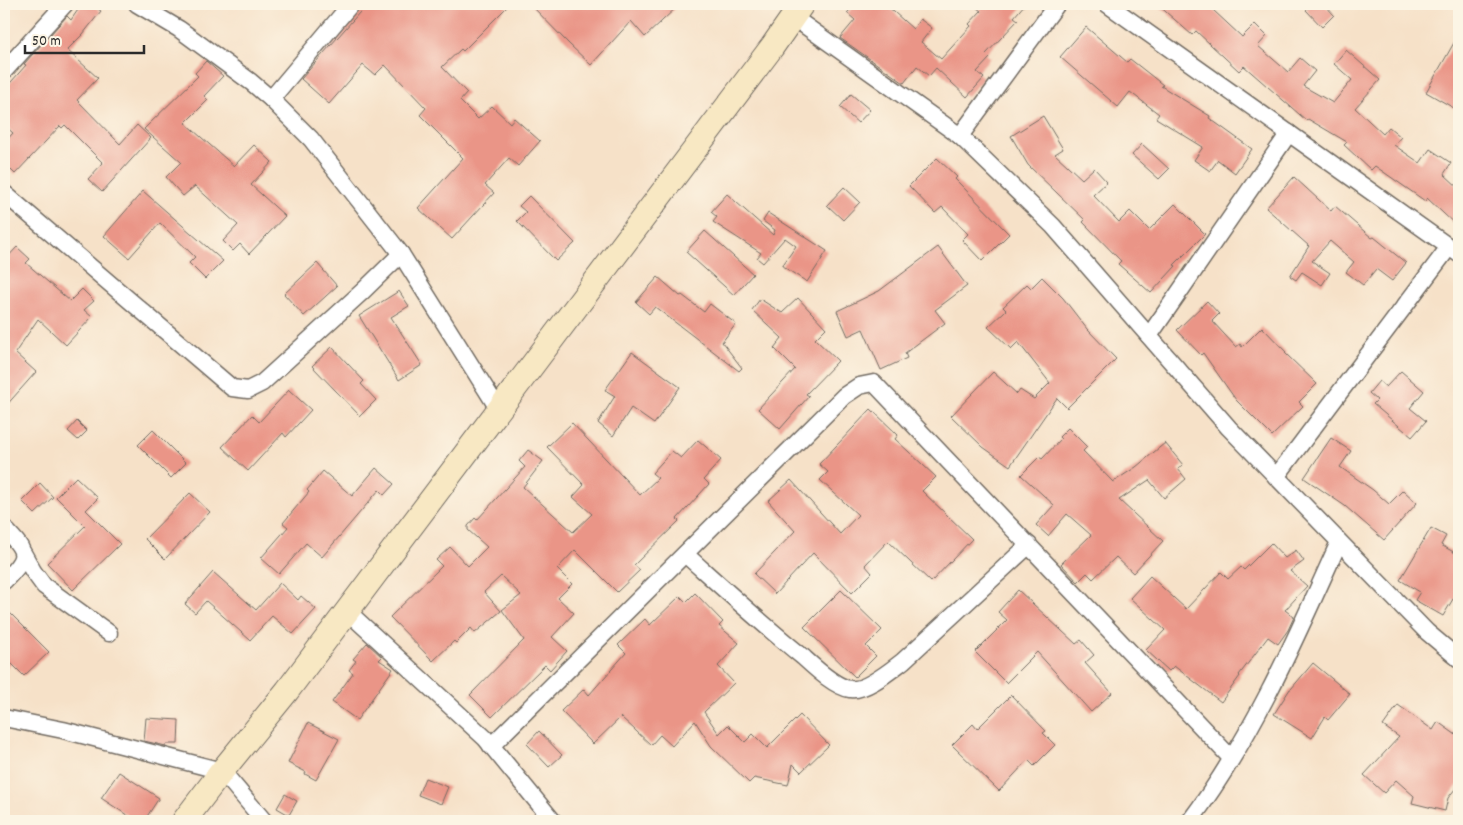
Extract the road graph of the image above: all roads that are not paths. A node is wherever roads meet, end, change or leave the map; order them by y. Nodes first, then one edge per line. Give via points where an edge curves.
1 (65, 4) edge
2 (137, 4) edge
3 (351, 4) edge
4 (1056, 4) edge
5 (1107, 4) edge
6 (797, 11) edge
7 (4, 71) edge
8 (271, 99) junction
9 (1290, 134) junction
10 (960, 136) junction
11 (4, 193) edge
12 (1454, 251) edge
13 (401, 254) junction
14 (1149, 336) junction
15 (499, 410) junction
16 (1276, 477) junction
17 (4, 528) edge
18 (1339, 542) junction
19 (1029, 545) junction
20 (23, 553) junction
21 (685, 554) junction
22 (4, 582) edge
23 (347, 611) junction
24 (109, 633) dead end
25 (1459, 659) edge
26 (4, 718) edge
27 (491, 746) junction
28 (1232, 758) junction
29 (222, 771) junction
30 (184, 821) edge
31 (264, 821) edge
32 (553, 821) edge
33 (1190, 821) edge

1 - 7 street
2 - 8 street via 179,29
3 - 8 street
4 - 10 street
5 - 9 street
6 - 10 street
6 - 15 main road
8 - 13 street via 311,139
9 - 12 street
9 - 14 street
10 - 14 street via 1053,226
11 - 13 street via 232,388 248,390 262,383
12 - 16 street
13 - 15 street
14 - 16 street
15 - 23 main road
16 - 18 street
17 - 20 street
18 - 25 street via 1427,632
18 - 28 street via 1291,649
19 - 21 street via 902,661 867,686 850,690 829,679 764,626
19 - 21 street via 874,383 859,386 844,396
19 - 28 street
20 - 22 street via 18,567
20 - 24 street via 44,586
21 - 27 street
23 - 27 street
23 - 29 main road
26 - 29 street
27 - 32 street
28 - 33 street
29 - 30 main road
29 - 31 street

